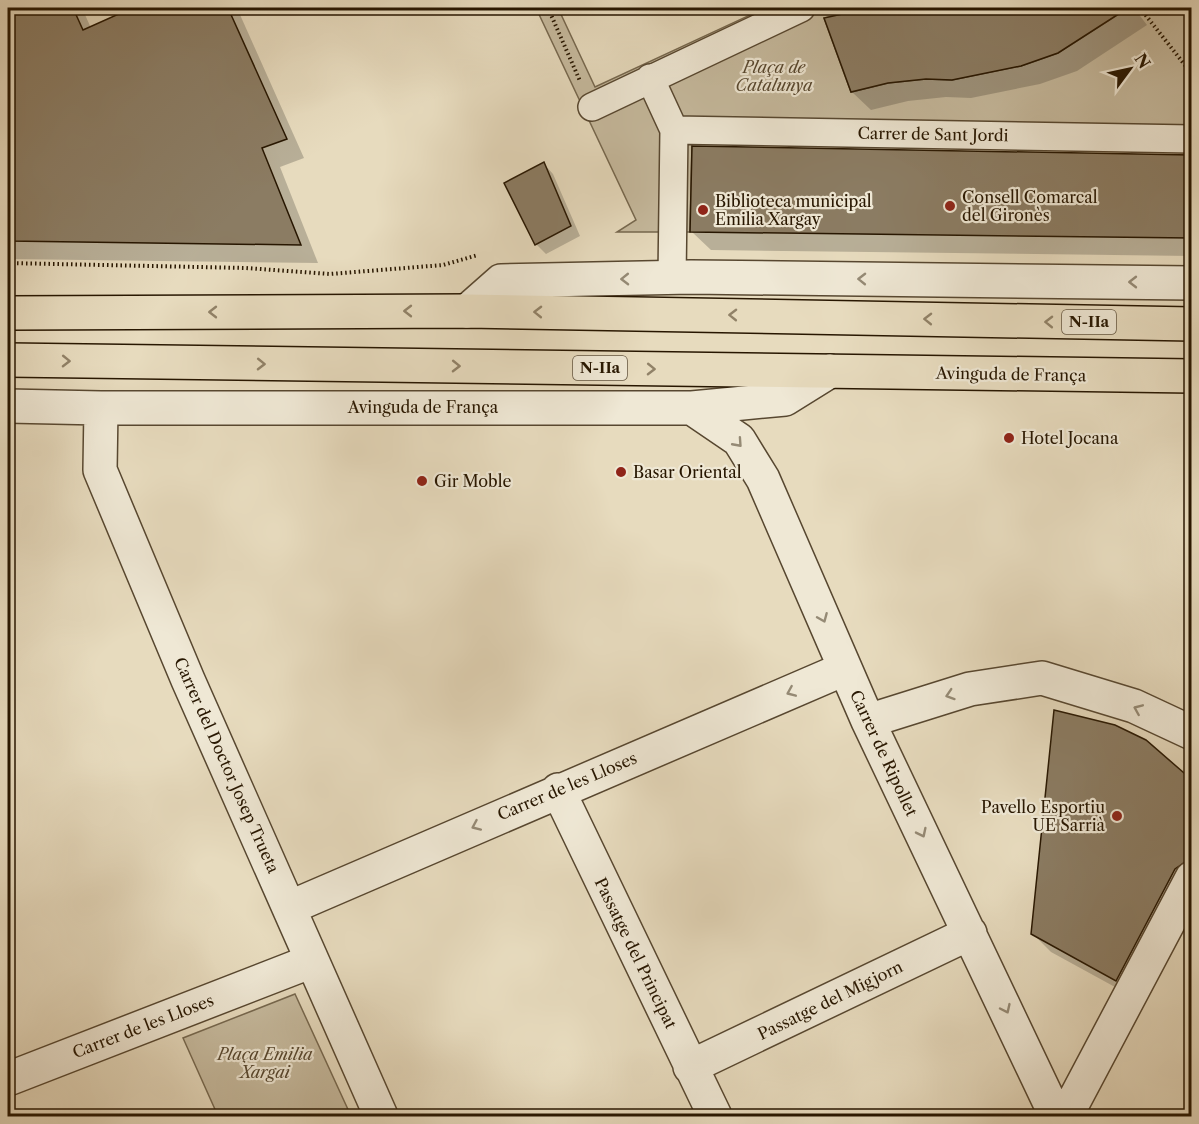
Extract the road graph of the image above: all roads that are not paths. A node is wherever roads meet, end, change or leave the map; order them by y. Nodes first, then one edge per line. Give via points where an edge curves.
1 (801, 8) edge
2 (650, 78) junction
3 (592, 106) road end
4 (674, 130) junction
5 (1191, 139) edge
6 (672, 278) junction
7 (941, 280) junction
8 (1191, 283) edge
9 (467, 310) junction
10 (8, 313) edge
11 (987, 321) junction
12 (1191, 324) edge
13 (8, 360) edge
14 (830, 372) junction
15 (1191, 376) edge
16 (8, 406) edge
17 (101, 408) junction
18 (692, 408) junction
19 (844, 669) junction
20 (868, 721) junction
21 (1191, 733) edge
22 (558, 790) junction
23 (1191, 878) edge
24 (291, 907) junction
25 (970, 933) junction
26 (312, 962) junction
27 (690, 1067) junction
28 (8, 1079) edge
29 (381, 1116) edge
30 (715, 1116) edge
31 (1056, 1116) edge
32 (1066, 1116) edge

1 - 2 street
2 - 3 street
2 - 4 street
4 - 5 street, Carrer de Sant Jordi
4 - 6 street
7 -> 6 street
6 -> 9 street via 501,281
8 -> 7 street
7 - 11 street
9 -> 10 main road, N-IIa
11 -> 9 main road, N-IIa
12 -> 11 main road, N-IIa
13 -> 14 main road, Avinguda de França / N-IIa
14 - 15 main road, Avinguda de França / N-IIa
14 - 18 street, Avinguda de França via 785,399
16 - 17 street, Avinguda de França
17 - 18 street, Avinguda de França
17 - 24 street, Carrer del Doctor Josep Trueta via 100,470 188,680
18 -> 19 street, Carrer de Ripollet via 739,440 763,479
19 - 20 street, Carrer de Ripollet
19 -> 22 street, Carrer de les Lloses
21 -> 20 street via 1134,706 1042,678 970,689
20 -> 25 street, Carrer de Ripollet
22 -> 24 street, Carrer de les Lloses
22 - 27 street, Passatge del Principat
23 - 32 street
24 - 26 street, Carrer del Doctor Josep Trueta
25 - 27 street, Passatge del Migjorn
25 -> 31 street, Carrer de Ripollet
26 - 28 street, Carrer de les Lloses
26 - 29 street, Carrer del Doctor Josep Trueta
27 - 30 street, Passatge del Principat

